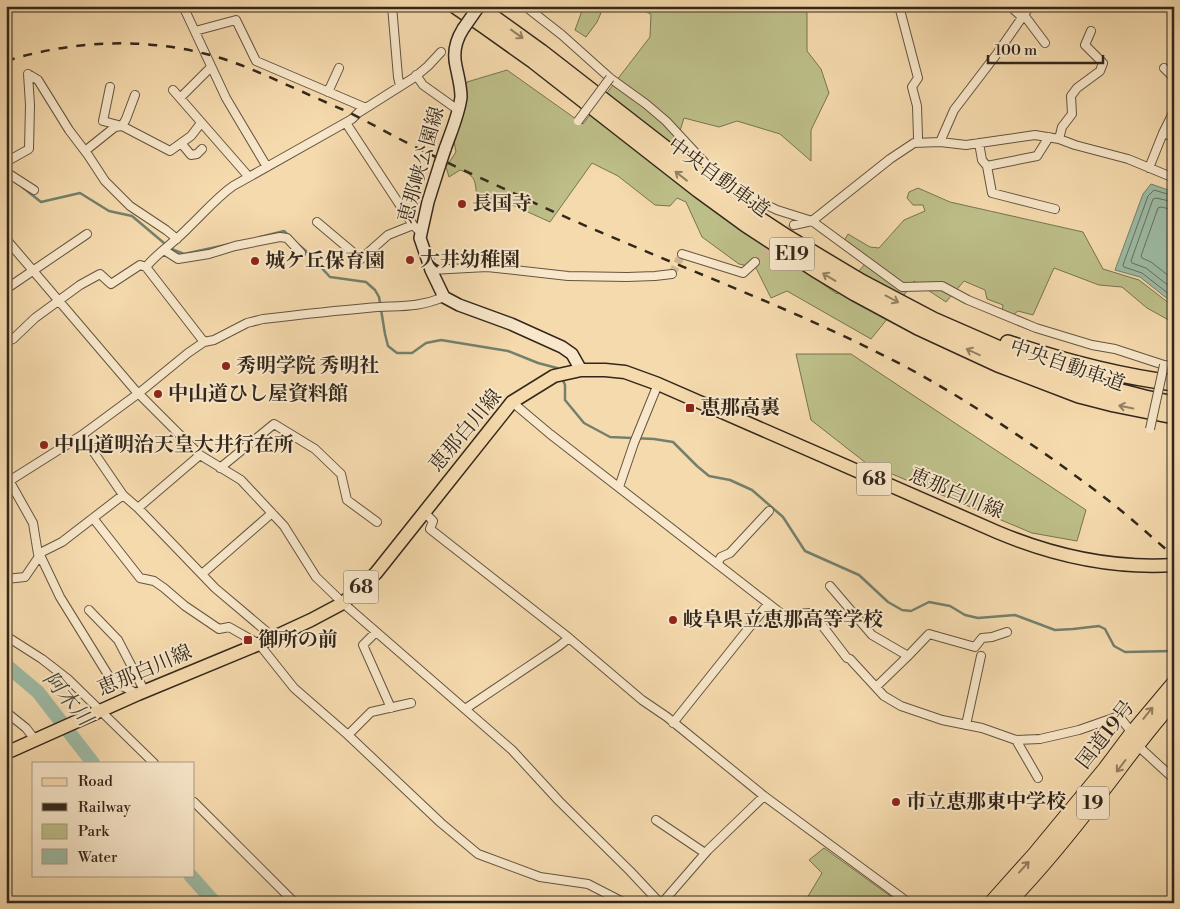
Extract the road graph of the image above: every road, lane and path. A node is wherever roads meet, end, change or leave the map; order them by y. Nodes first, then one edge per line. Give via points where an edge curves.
1 (183, 6) edge
2 (392, 6) edge
3 (456, 6) edge
4 (478, 6) edge
5 (525, 6) edge
6 (899, 6) edge
7 (1010, 6) edge
8 (1030, 6) edge
9 (1023, 17) junction
10 (1091, 30) dead end
11 (195, 31) junction
12 (1045, 43) dead end
13 (441, 52) dead end
14 (212, 68) junction
15 (339, 68) dead end
16 (1164, 68) dead end
17 (416, 75) junction
18 (610, 78) junction
19 (1174, 78) edge
20 (400, 86) junction
21 (110, 87) dead end
22 (173, 90) dead end
23 (328, 92) junction
24 (134, 95) dead end
25 (180, 98) junction
26 (366, 108) junction
27 (458, 110) junction
28 (1172, 113) edge
29 (578, 121) dead end
30 (202, 123) junction
31 (346, 123) junction
32 (122, 126) junction
33 (1163, 133) junction
34 (918, 136) dead end
35 (1050, 137) junction
36 (1174, 137) edge
37 (1059, 139) junction
38 (940, 142) junction
39 (181, 143) junction
40 (979, 143) junction
41 (202, 149) dead end
42 (85, 151) junction
43 (6, 162) edge
44 (987, 166) junction
45 (267, 168) junction
46 (1149, 168) junction
47 (6, 172) edge
48 (249, 177) junction
49 (1174, 178) edge
50 (34, 190) dead end
51 (1054, 209) dead end
52 (812, 221) junction
53 (317, 222) dead end
54 (794, 225) tunnel mouth
55 (417, 229) junction
56 (87, 234) dead end
57 (6, 239) edge
58 (177, 239) junction
59 (164, 250) junction
60 (301, 253) dead end
61 (682, 254) dead end
62 (755, 262) tunnel mouth
63 (146, 267) junction
64 (431, 270) junction
65 (33, 271) junction
66 (672, 274) dead end
67 (6, 289) edge
68 (444, 297) junction
69 (59, 301) junction
70 (932, 320) junction
71 (6, 342) edge
72 (204, 342) junction
73 (1164, 365) junction
74 (1174, 367) edge
75 (581, 370) junction
76 (1174, 383) edge
77 (658, 384) junction
78 (139, 394) junction
79 (512, 402) junction
80 (1174, 404) edge
81 (1174, 416) edge
82 (1150, 429) dead end
83 (82, 435) junction
84 (200, 455) junction
85 (220, 468) junction
86 (7, 480) edge
87 (619, 487) junction
88 (123, 495) junction
89 (138, 508) junction
90 (769, 511) dead end
91 (272, 513) junction
92 (428, 516) dead end
93 (93, 518) junction
94 (377, 522) dead end
95 (39, 554) junction
96 (717, 564) junction
97 (1174, 566) edge
98 (202, 574) junction
99 (6, 579) edge
100 (830, 586) dead end
101 (343, 603) junction
102 (768, 604) junction
103 (89, 610) dead end
104 (376, 632) junction
105 (1007, 632) dead end
106 (6, 636) edge
107 (273, 637) junction
108 (569, 638) junction
109 (259, 644) junction
110 (908, 656) junction
111 (982, 656) dead end
112 (1174, 682) edge
113 (876, 687) junction
114 (141, 693) junction
115 (1174, 701) edge
116 (411, 703) dead end
117 (391, 708) junction
118 (465, 708) junction
119 (101, 710) junction
120 (6, 712) edge
121 (673, 723) junction
122 (966, 724) junction
123 (348, 735) junction
124 (1135, 739) junction
125 (1016, 740) junction
126 (36, 741) junction
127 (6, 754) edge
128 (153, 762) edge
129 (1038, 778) dead end
130 (1174, 779) edge
131 (764, 796) junction
132 (195, 803) edge
133 (656, 820) dead end
134 (705, 853) junction
135 (295, 903) edge
136 (625, 903) edge
137 (661, 903) edge
138 (909, 903) edge
139 (991, 903) edge
140 (1008, 903) edge

1 - 11 street
2 - 20 street
81 -> 3 highway, 中央自動車道 / E19 via 1079,395 998,364 855,293 747,225 534,61
4 - 27 main road, 恵那峡公園線, bridge via 463,28 455,52 461,96
4 -> 70 highway, 中央自動車道 / E19 via 754,216 821,259
5 - 18 street
6 - 34 street via 918,78 912,87 917,106
7 - 9 street
8 - 9 street
9 - 12 street
9 - 38 street via 954,110
10 - 37 street via 1084,45 1103,63 1100,70 1071,96 1072,114 1062,127
11 - 14 street
11 - 23 street via 236,20 256,61
13 - 17 street
14 - 25 street
14 - 45 street
15 - 23 street
16 - 19 street
17 - 20 street
17 - 27 street via 423,85
18 - 29 street, bridge
18 - 52 street via 646,104 728,183 777,210
20 - 26 street
21 - 32 street via 103,121
22 - 25 street
23 - 26 street
24 - 32 street
25 - 30 street
26 - 31 street
27 - 55 main road, 恵那峡公園線, bridge
28 - 33 street
30 - 39 street
30 - 48 street
31 - 45 street
31 - 55 street
32 - 39 street via 170,151
32 - 42 street via 115,127
33 - 36 street
33 - 46 street
35 - 37 street
35 - 40 street via 1035,135
35 - 44 street via 1037,156
37 - 46 street
38 - 40 street
38 - 52 street via 914,143
39 - 41 street via 191,155
40 - 44 street via 982,160
42 - 43 street via 38,80 28,74 29,149
42 - 58 street via 105,181 130,206
44 - 51 street via 992,193
45 - 48 street
46 - 49 street
47 - 50 street
48 - 58 street via 225,192
52 - 54 street
52 - 73 street via 902,287 942,286 1036,328
53 - 55 street via 362,260 388,235
55 - 64 main road, 恵那峡公園線
56 - 65 street
57 - 65 street
58 - 59 street
59 - 60 street via 178,258 280,237 287,238
59 - 63 street
61 - 62 street via 743,273
63 - 69 street via 140,265 111,284 100,274
63 - 72 street
64 - 66 street via 486,267 568,276
64 - 68 main road, 恵那峡公園線
65 - 67 street
65 - 69 street
68 - 72 street via 416,306 262,319
68 - 75 main road via 562,347 572,354
69 - 71 street
69 - 78 street
70 - 76 highway via 1101,370
70 - 80 highway, 中央自動車道 / E19 via 1086,383
72 - 78 street
73 - 74 street
73 - 82 street, bridge
75 - 77 main road, 恵那白川線 / 68 via 625,372
75 - 79 main road, 恵那白川線 / 68 via 560,374
77 - 87 street
77 - 97 main road, 恵那白川線 / 68 via 1021,542 1102,563
78 - 83 street
78 - 84 street
79 - 87 street
79 - 101 main road, 恵那白川線 / 68 via 376,573
83 - 86 street
83 - 88 street
84 - 85 street
84 - 89 street
85 - 91 street via 241,480
85 - 94 street via 274,424 315,449 341,474 347,500
86 - 95 street via 33,523
87 - 96 street
88 - 89 street
88 - 93 street
89 - 98 street
90 - 96 street
91 - 98 street
91 - 101 street via 284,526 316,577
92 - 108 street via 433,521 430,529
93 - 95 street via 62,542
93 - 109 street via 140,578 154,581 219,628 229,626
95 - 99 street via 25,577
95 - 114 street via 60,597 110,678
96 - 102 street
98 - 107 street
100 - 110 street via 872,635
101 - 104 street
101 - 107 main road, 恵那白川線 / 68
102 - 113 street via 784,615 810,613
102 - 121 street
103 - 114 street via 118,640
104 - 117 street via 363,646
104 - 118 street
105 - 110 street via 982,638 975,647 929,634
106 - 119 street via 42,659
107 - 109 main road, 恵那白川線 / 68
108 - 118 street
108 - 121 street
109 - 114 main road, 恵那白川線 / 68
109 - 123 street via 294,688
110 - 113 street
111 - 122 street
124 -> 112 highway, 国道19号 / 19
113 - 122 street via 901,706 942,720
114 - 119 main road, 恵那白川線 / 68
115 - 124 highway, 国道19号 / 19
116 - 117 street
117 - 123 street via 371,712
118 - 137 street via 512,750
119 - 126 main road, 恵那白川線 / 68
119 - 128 street
120 - 126 street
121 - 131 street
122 - 125 street
123 - 136 street via 478,854 540,877 588,884
124 - 125 street via 1118,716 1079,730 1040,739
124 - 130 street
139 -> 124 highway, 国道19号 / 19 via 1105,769
124 -> 140 highway, 国道19号 / 19 via 1100,794
125 - 129 street
126 - 127 main road, 恵那白川線 / 68
131 - 134 street
131 - 138 street
132 - 135 street
133 - 134 street
134 - 137 street

